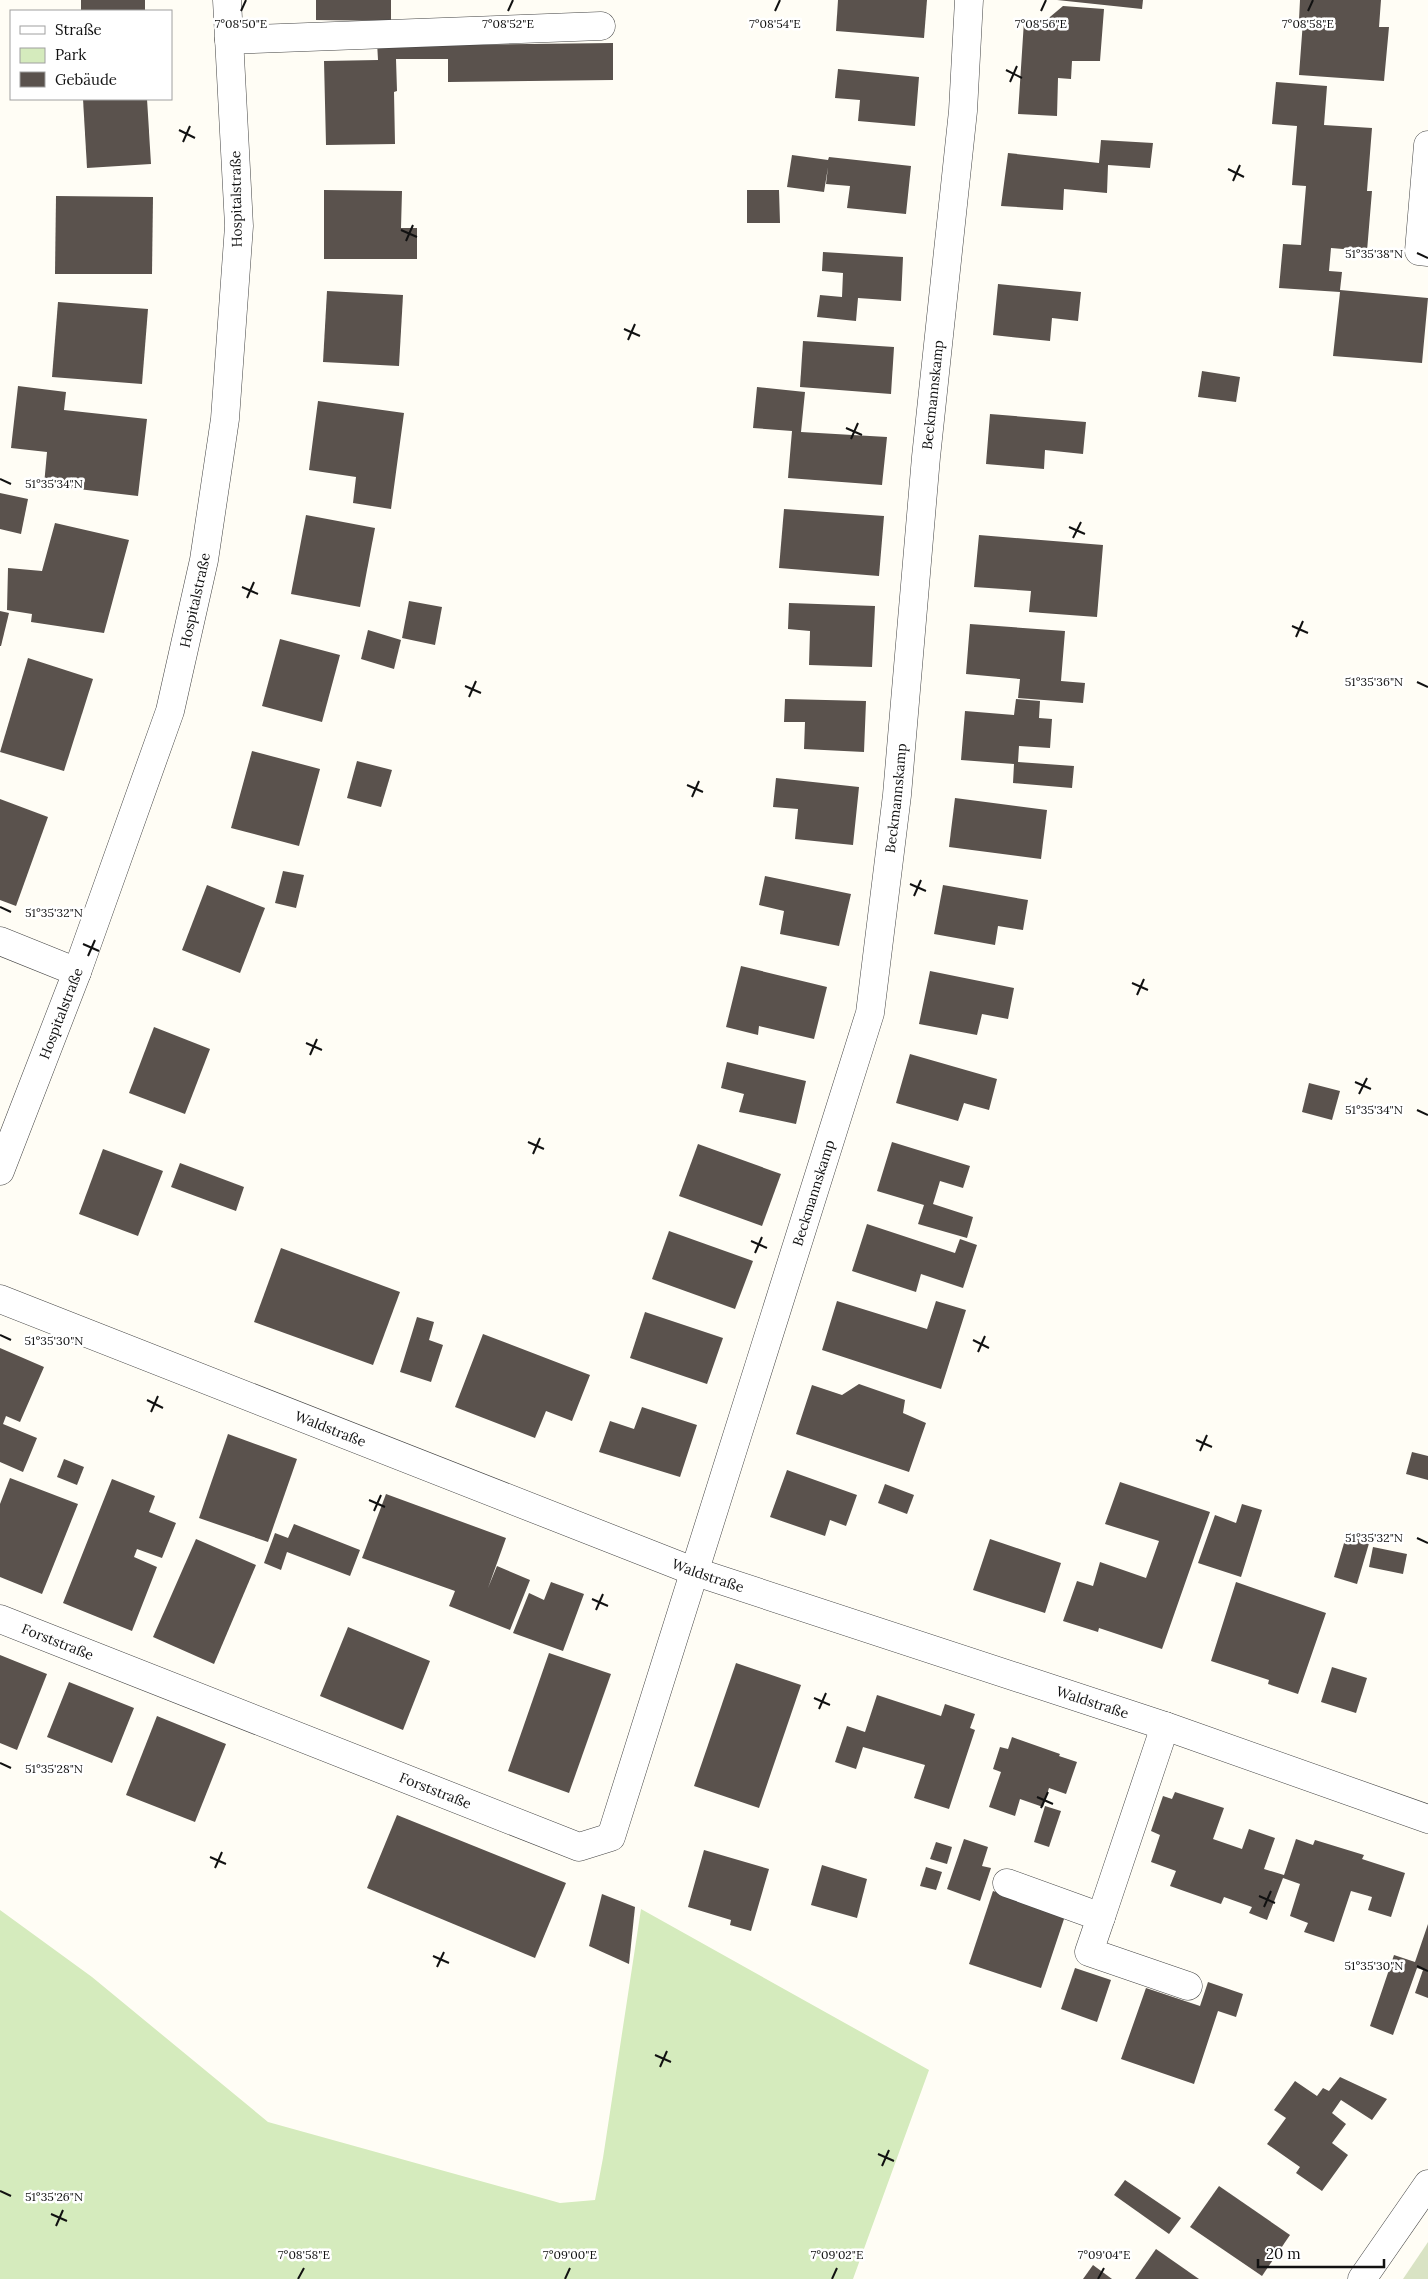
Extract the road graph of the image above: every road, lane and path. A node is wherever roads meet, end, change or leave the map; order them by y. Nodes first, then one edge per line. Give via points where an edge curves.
1 (228, 0) edge
2 (969, 0) edge
3 (601, 26) dead end
4 (229, 40) junction
5 (1428, 145) edge
6 (1428, 252) edge
7 (0, 941) edge
8 (77, 972) junction
9 (0, 1171) edge
10 (0, 1300) edge
11 (693, 1571) junction
12 (0, 1619) edge
13 (1165, 1726) junction
14 (1428, 1819) edge
15 (1007, 1883) dead end
16 (1101, 1917) junction
17 (1188, 1986) dead end
18 (1428, 2184) edge
19 (1362, 2279) edge

1 - 4 street, Hospitalstraße
2 - 11 street, Beckmannskamp via 963,111 926,456 897,795 870,1013
3 - 4 street
4 - 8 street, Hospitalstraße via 239,226 226,419 204,560 170,712
5 - 6 street via 1419,252
7 - 8 street
8 - 9 street, Hospitalstraße
10 - 11 street, Waldstraße
11 - 12 street, Forststraße via 611,1837 579,1847
11 - 13 street, Waldstraße
13 - 14 street, Waldstraße
13 - 16 street
15 - 16 street
16 - 17 street via 1089,1952
18 - 19 street

